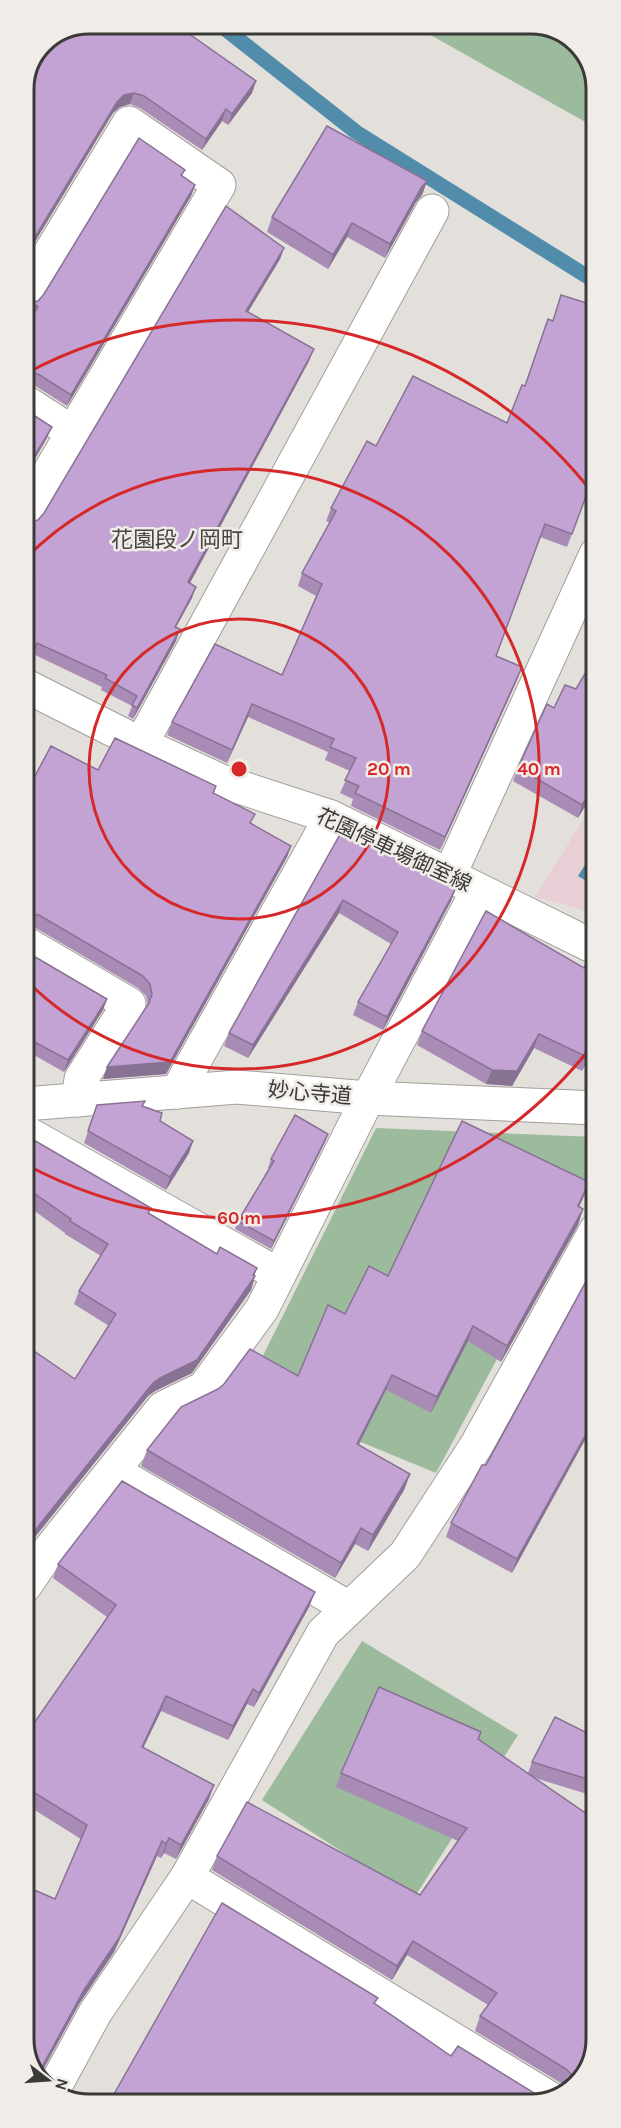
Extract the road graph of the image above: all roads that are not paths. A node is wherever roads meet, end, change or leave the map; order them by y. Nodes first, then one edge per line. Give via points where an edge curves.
1 (432, 211) dead end
2 (34, 280) edge
3 (34, 407) edge
4 (72, 432) junction
5 (34, 498) edge
6 (586, 576) edge
7 (34, 690) edge
8 (141, 744) junction
9 (331, 816) junction
10 (449, 876) junction
11 (478, 890) junction
12 (586, 943) edge
13 (34, 948) edge
14 (177, 1092) junction
15 (368, 1098) junction
16 (78, 1100) junction
17 (34, 1103) edge
18 (586, 1108) edge
19 (34, 1137) edge
20 (586, 1248) edge
21 (279, 1275) junction
22 (113, 1471) junction
23 (34, 1573) edge
24 (349, 1608) junction
25 (187, 1877) junction
26 (56, 2082) edge
27 (540, 2092) edge

1 - 8 main road
2 - 4 main road via 129,123 219,185
3 - 4 main road
4 - 5 main road
6 - 10 main road
7 - 8 main road, 花園停車場御室線
8 - 9 main road, 花園停車場御室線 via 221,781
9 - 10 main road, 花園停車場御室線
9 - 14 main road
10 - 11 main road, 花園停車場御室線
11 - 12 main road, 花園停車場御室線
11 - 15 main road
13 - 16 main road via 129,1004 81,1079
14 - 15 main road, 妙心寺道 via 237,1087
14 - 16 main road, 妙心寺道
15 - 18 main road, 妙心寺道
15 - 21 main road
16 - 17 main road, 妙心寺道
19 - 21 main road
20 - 24 main road via 470,1456 405,1555
21 - 22 main road via 262,1309 204,1388 163,1408
22 - 23 main road
22 - 24 main road
24 - 25 main road via 323,1633
25 - 26 main road via 95,2013
25 - 27 main road

